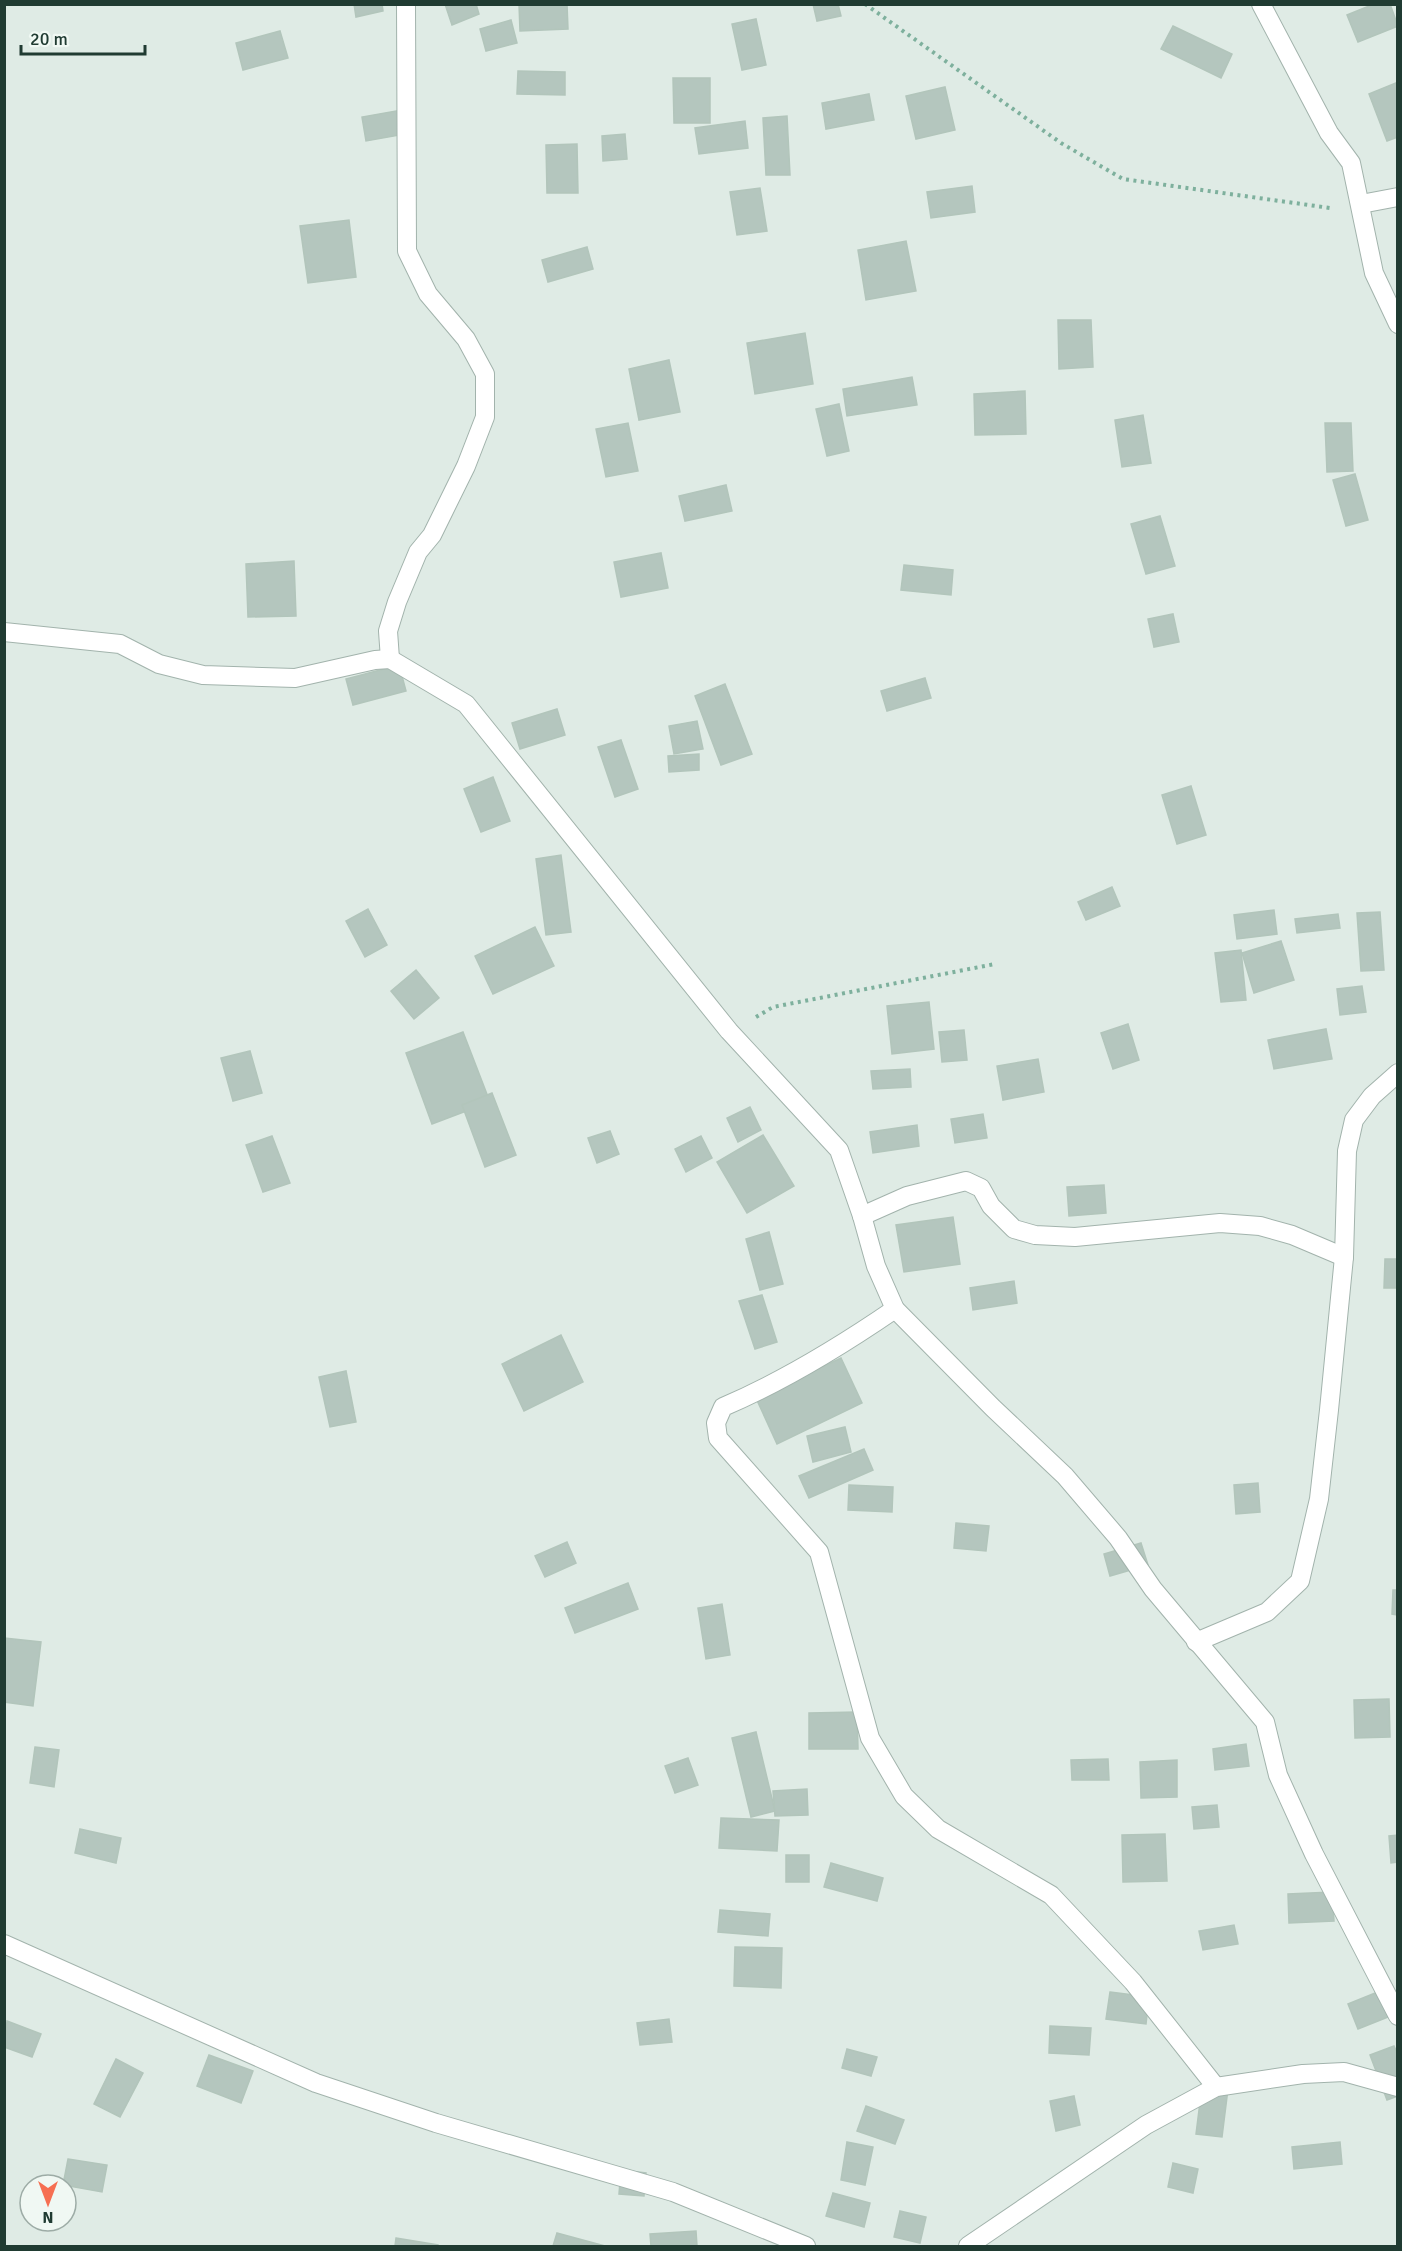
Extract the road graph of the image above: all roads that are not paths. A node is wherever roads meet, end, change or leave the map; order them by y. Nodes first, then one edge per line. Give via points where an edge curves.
1 (406, 4) edge
2 (1261, 4) edge
3 (1398, 197) edge
4 (1361, 204) junction
5 (1398, 324) edge
6 (4, 632) edge
7 (390, 659) junction
8 (1398, 1073) edge
9 (862, 1216) junction
10 (1344, 1257) junction
11 (895, 1309) junction
12 (1196, 1642) junction
13 (4, 1944) edge
14 (1398, 2016) edge
15 (1216, 2087) junction
16 (1398, 2088) edge
17 (806, 2247) edge
18 (968, 2247) edge

1 - 7 street via 407,250 428,294 466,339 485,374 485,417 466,466 432,534 418,552 397,602 388,631
2 - 4 street via 1329,133 1351,164
3 - 4 street
4 - 5 street via 1374,273
6 - 7 street via 120,644 159,664 203,675 295,678
7 - 9 street via 466,705 729,1031 838,1150
8 - 10 street via 1372,1096 1354,1120 1347,1151
9 - 10 street via 907,1196 966,1181 981,1188 991,1206 1014,1229 1035,1235 1075,1237 1220,1223 1260,1226
9 - 11 street via 876,1266
10 - 12 street via 1319,1499 1300,1581 1267,1612
11 - 12 street via 1065,1476 1118,1538
11 - 15 street via 842,1344 723,1407 716,1423 718,1438 819,1552 870,1738 904,1796 938,1829 1051,1895 1133,1982
12 - 14 street via 1265,1722 1278,1776
13 - 17 street via 316,2083 436,2123 673,2192
15 - 16 street via 1344,2072
15 - 18 street via 1146,2125

